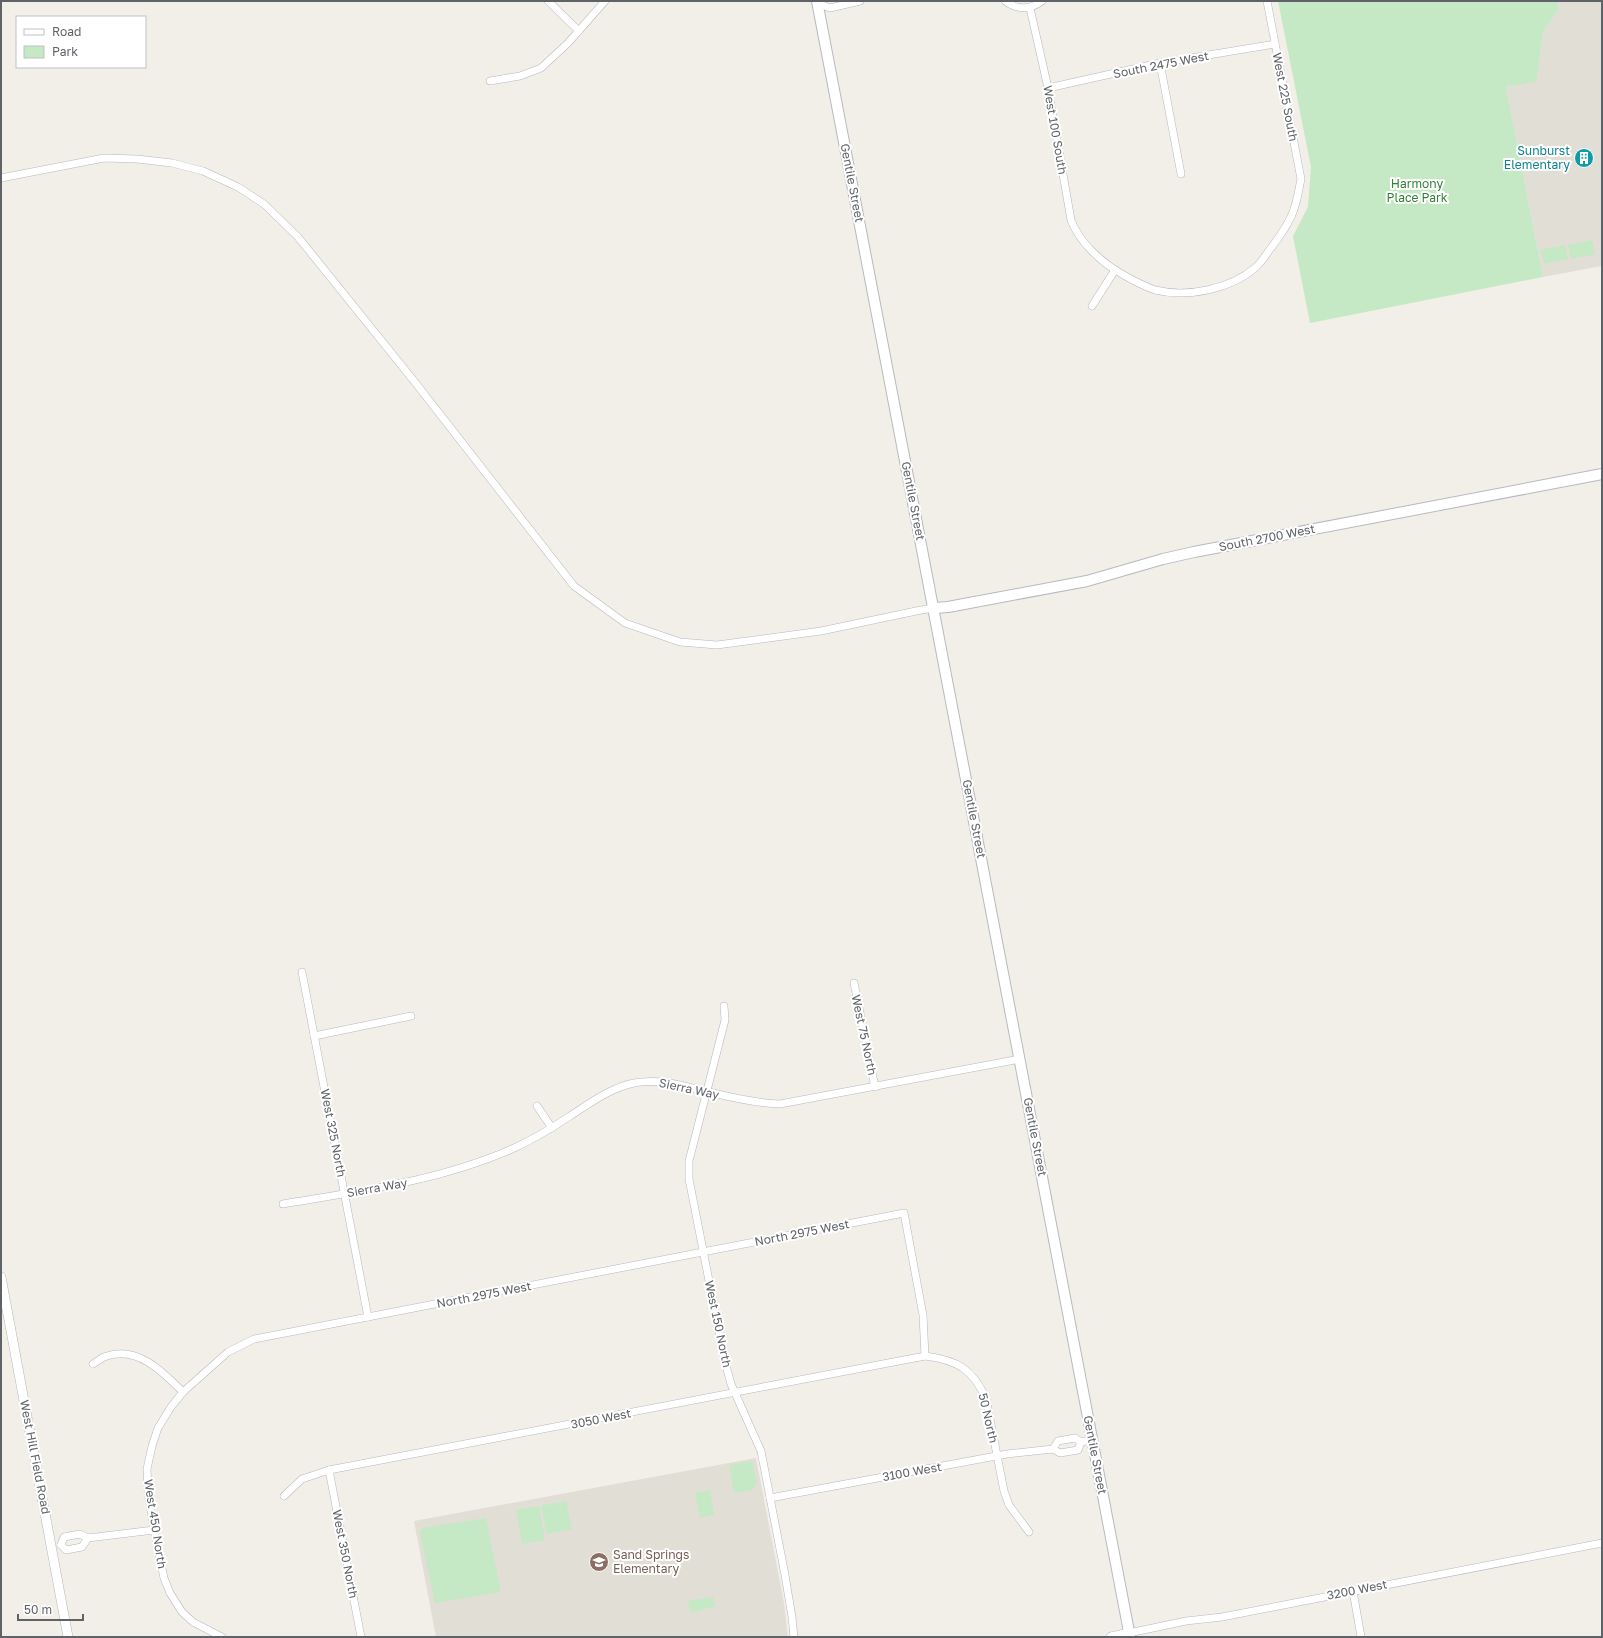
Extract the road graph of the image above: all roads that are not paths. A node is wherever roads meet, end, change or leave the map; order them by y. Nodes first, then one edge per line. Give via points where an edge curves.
1 (548, 1) edge
2 (605, 1) edge
3 (860, 1) edge
4 (1005, 1) edge
5 (1042, 1) edge
6 (1267, 1) edge
7 (818, 2) edge
8 (1030, 8) junction
9 (579, 31) junction
10 (1275, 44) junction
11 (1160, 63) junction
12 (490, 81) dead end
13 (1048, 88) junction
14 (1181, 174) dead end
15 (1, 178) edge
16 (1115, 270) junction
17 (1092, 306) dead end
18 (1602, 474) edge
19 (934, 608) junction
20 (302, 972) dead end
21 (854, 982) dead end
22 (724, 1006) dead end
23 (411, 1016) dead end
24 (314, 1036) junction
25 (1020, 1058) junction
26 (875, 1087) junction
27 (707, 1092) junction
28 (537, 1106) dead end
29 (552, 1128) junction
30 (344, 1194) junction
31 (283, 1204) dead end
32 (703, 1253) junction
33 (1, 1277) edge
34 (368, 1317) junction
35 (925, 1356) junction
36 (93, 1364) dead end
37 (183, 1392) junction
38 (736, 1393) junction
39 (1092, 1440) junction
40 (1081, 1442) junction
41 (1053, 1449) junction
42 (997, 1456) junction
43 (329, 1470) junction
44 (284, 1496) dead end
45 (770, 1498) junction
46 (154, 1530) junction
47 (1029, 1532) dead end
48 (88, 1538) junction
49 (1602, 1543) edge
50 (61, 1545) junction
51 (52, 1547) junction
52 (1353, 1591) junction
53 (1130, 1635) edge
54 (68, 1637) edge
55 (222, 1637) edge
56 (358, 1637) edge
57 (794, 1637) edge
58 (1111, 1637) edge
59 (1361, 1637) edge

1 - 9 street
2 - 9 street
3 - 7 street via 830,8
4 - 8 street via 1012,6
5 - 8 street
6 - 10 street, West 225 South
7 - 19 main road, Gentile Street
8 - 13 street, West 100 South
9 - 12 street via 540,68 520,76
10 - 11 street, South 2475 West
10 - 16 street, West 225 South via 1300,174 1295,206 1275,243 1257,266 1236,281 1212,289 1165,292
11 - 13 street, South 2475 West
11 - 14 street
13 - 16 street, West 100 South via 1070,220 1098,257
15 - 19 street via 104,158 137,159 172,163 203,171 238,187 264,204 298,236 574,586 625,623 680,642 717,645 821,631
16 - 17 street
18 - 19 main road, South 2700 West via 1194,552 1087,581
19 - 25 main road, Gentile Street
20 - 24 street, West 325 North
21 - 26 street, West 75 North
22 - 27 street, West 150 North via 725,1020
23 - 24 street
24 - 30 street, West 325 North
25 - 26 street, Sierra Way
25 - 39 main road, Gentile Street
26 - 27 street, Sierra Way via 780,1104 748,1101
27 - 29 street, Sierra Way via 674,1083 651,1081 634,1084 603,1095
27 - 32 street, West 150 North via 688,1171
28 - 29 street
29 - 30 street, Sierra Way via 484,1161 408,1182
30 - 31 street, Sierra Way
30 - 34 street, West 325 North
32 - 34 street, North 2975 West
32 - 35 street, North 2975 West via 904,1213 923,1315
32 - 38 street, West 150 North via 725,1362
33 - 51 street, West Hill Field Road
34 - 37 street, North 2975 West via 254,1339 228,1352
35 - 38 street, 3050 West
35 - 42 street, 50 North via 943,1358 954,1363 966,1370 980,1386 986,1400
36 - 37 street via 107,1356 122,1354 139,1357 157,1367
37 - 46 street, West 450 North via 158,1428 147,1469
38 - 43 street, 3050 West
38 - 45 street, West 150 North via 761,1451
39 - 40 street, 3100 West
39 - 53 main road, Gentile Street
40 - 41 street, 3100 West via 1075,1438 1058,1441
40 - 41 street, 3100 West via 1078,1450 1060,1453
41 - 42 street, 3100 West
42 - 45 street, 3100 West
42 - 47 street, 50 North via 1009,1505
43 - 44 street, 3050 West via 302,1479
43 - 56 street, West 350 North
45 - 57 street, West 150 North
46 - 48 street
46 - 55 street, West 450 North via 164,1578 182,1612 193,1622
48 - 50 street via 80,1534 64,1537
48 - 50 street via 82,1547 66,1550
49 - 52 street, 3200 West
50 - 51 street
51 - 54 street, West Hill Field Road
52 - 53 street, 3200 West via 1222,1617 1186,1621
52 - 59 street
53 - 58 street, 3200 West

